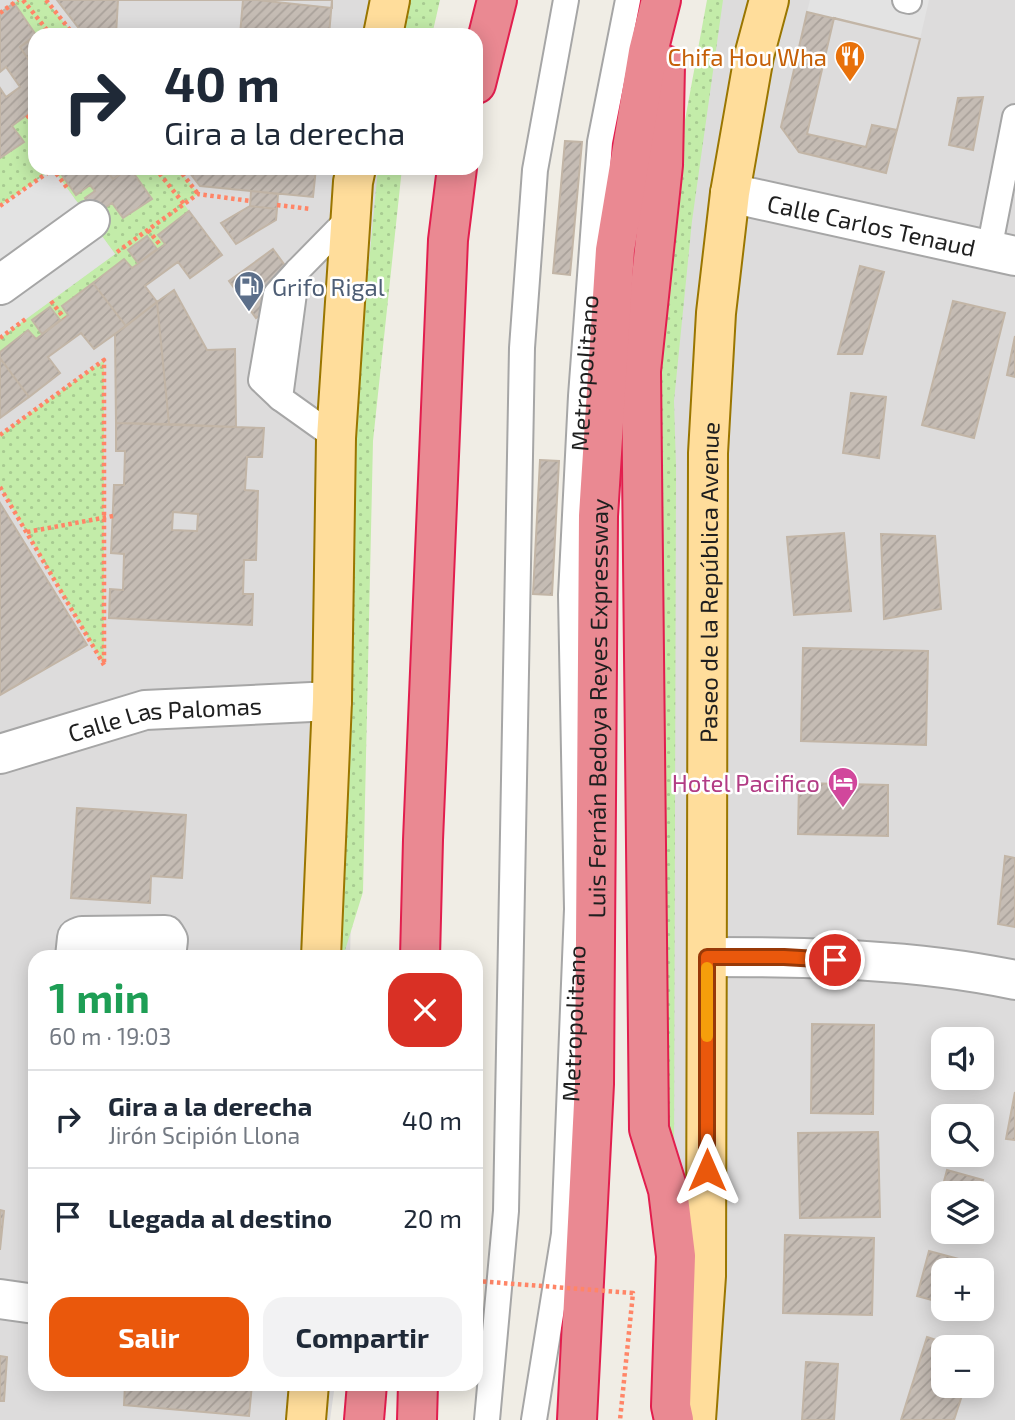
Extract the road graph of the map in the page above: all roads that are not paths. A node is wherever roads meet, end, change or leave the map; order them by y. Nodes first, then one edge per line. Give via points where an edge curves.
1 (390, 0) edge
2 (497, 0) edge
3 (566, 0) edge
4 (628, 0) edge
5 (661, 0) edge
6 (667, 0) edge
7 (769, 0) edge
8 (384, 28) edge
9 (483, 56) edge
10 (1015, 117) edge
11 (355, 175) edge
12 (456, 175) edge
13 (730, 193) junction
14 (352, 215) junction
15 (90, 220) dead end
16 (1002, 253) edge
17 (0, 285) edge
18 (337, 438) junction
19 (332, 701) junction
20 (6, 756) edge
21 (423, 840) junction
22 (76, 950) edge
23 (167, 950) edge
24 (321, 950) edge
25 (403, 950) edge
26 (420, 950) edge
27 (707, 957) junction
28 (1015, 980) edge
29 (0, 1299) edge
30 (28, 1303) edge
31 (308, 1391) edge
32 (366, 1391) edge
33 (418, 1391) edge
34 (306, 1420) edge
35 (364, 1420) edge
36 (417, 1420) edge
37 (487, 1420) edge
38 (534, 1420) edge
39 (577, 1420) edge
40 (674, 1420) edge
41 (696, 1420) edge

1 - 8 main road
2 - 9 highway
3 - 37 lane via 535,170 522,348 506,1211
4 - 38 lane, Metropolitano via 600,142 582,383 571,595 577,909 564,1234
5 - 39 highway, Luis Fernán Bedoya Reyes Expressway via 615,250 598,516 594,1084
6 - 40 highway via 663,164 641,371 649,1129 668,1190 676,1256
7 - 13 main road, Paseo de la República Avenue via 754,56
10 - 16 lane
11 - 14 main road
12 - 21 highway via 448,240
13 - 16 street, Calle Carlos Tenaud
13 - 27 main road, Paseo de la República Avenue via 716,313 708,453
14 - 18 main road
14 - 18 lane via 297,271 280,398
15 - 17 street
18 - 19 main road
19 - 20 street, Calle Las Palomas via 145,710
19 - 24 main road
21 - 25 highway
21 - 26 highway
22 - 23 street via 77,938 82,936 165,935
27 - 28 street via 784,957 963,969
27 - 41 main road, Paseo de la República Avenue via 706,1276
29 - 30 street
31 - 34 main road
32 - 35 highway
33 - 36 highway

